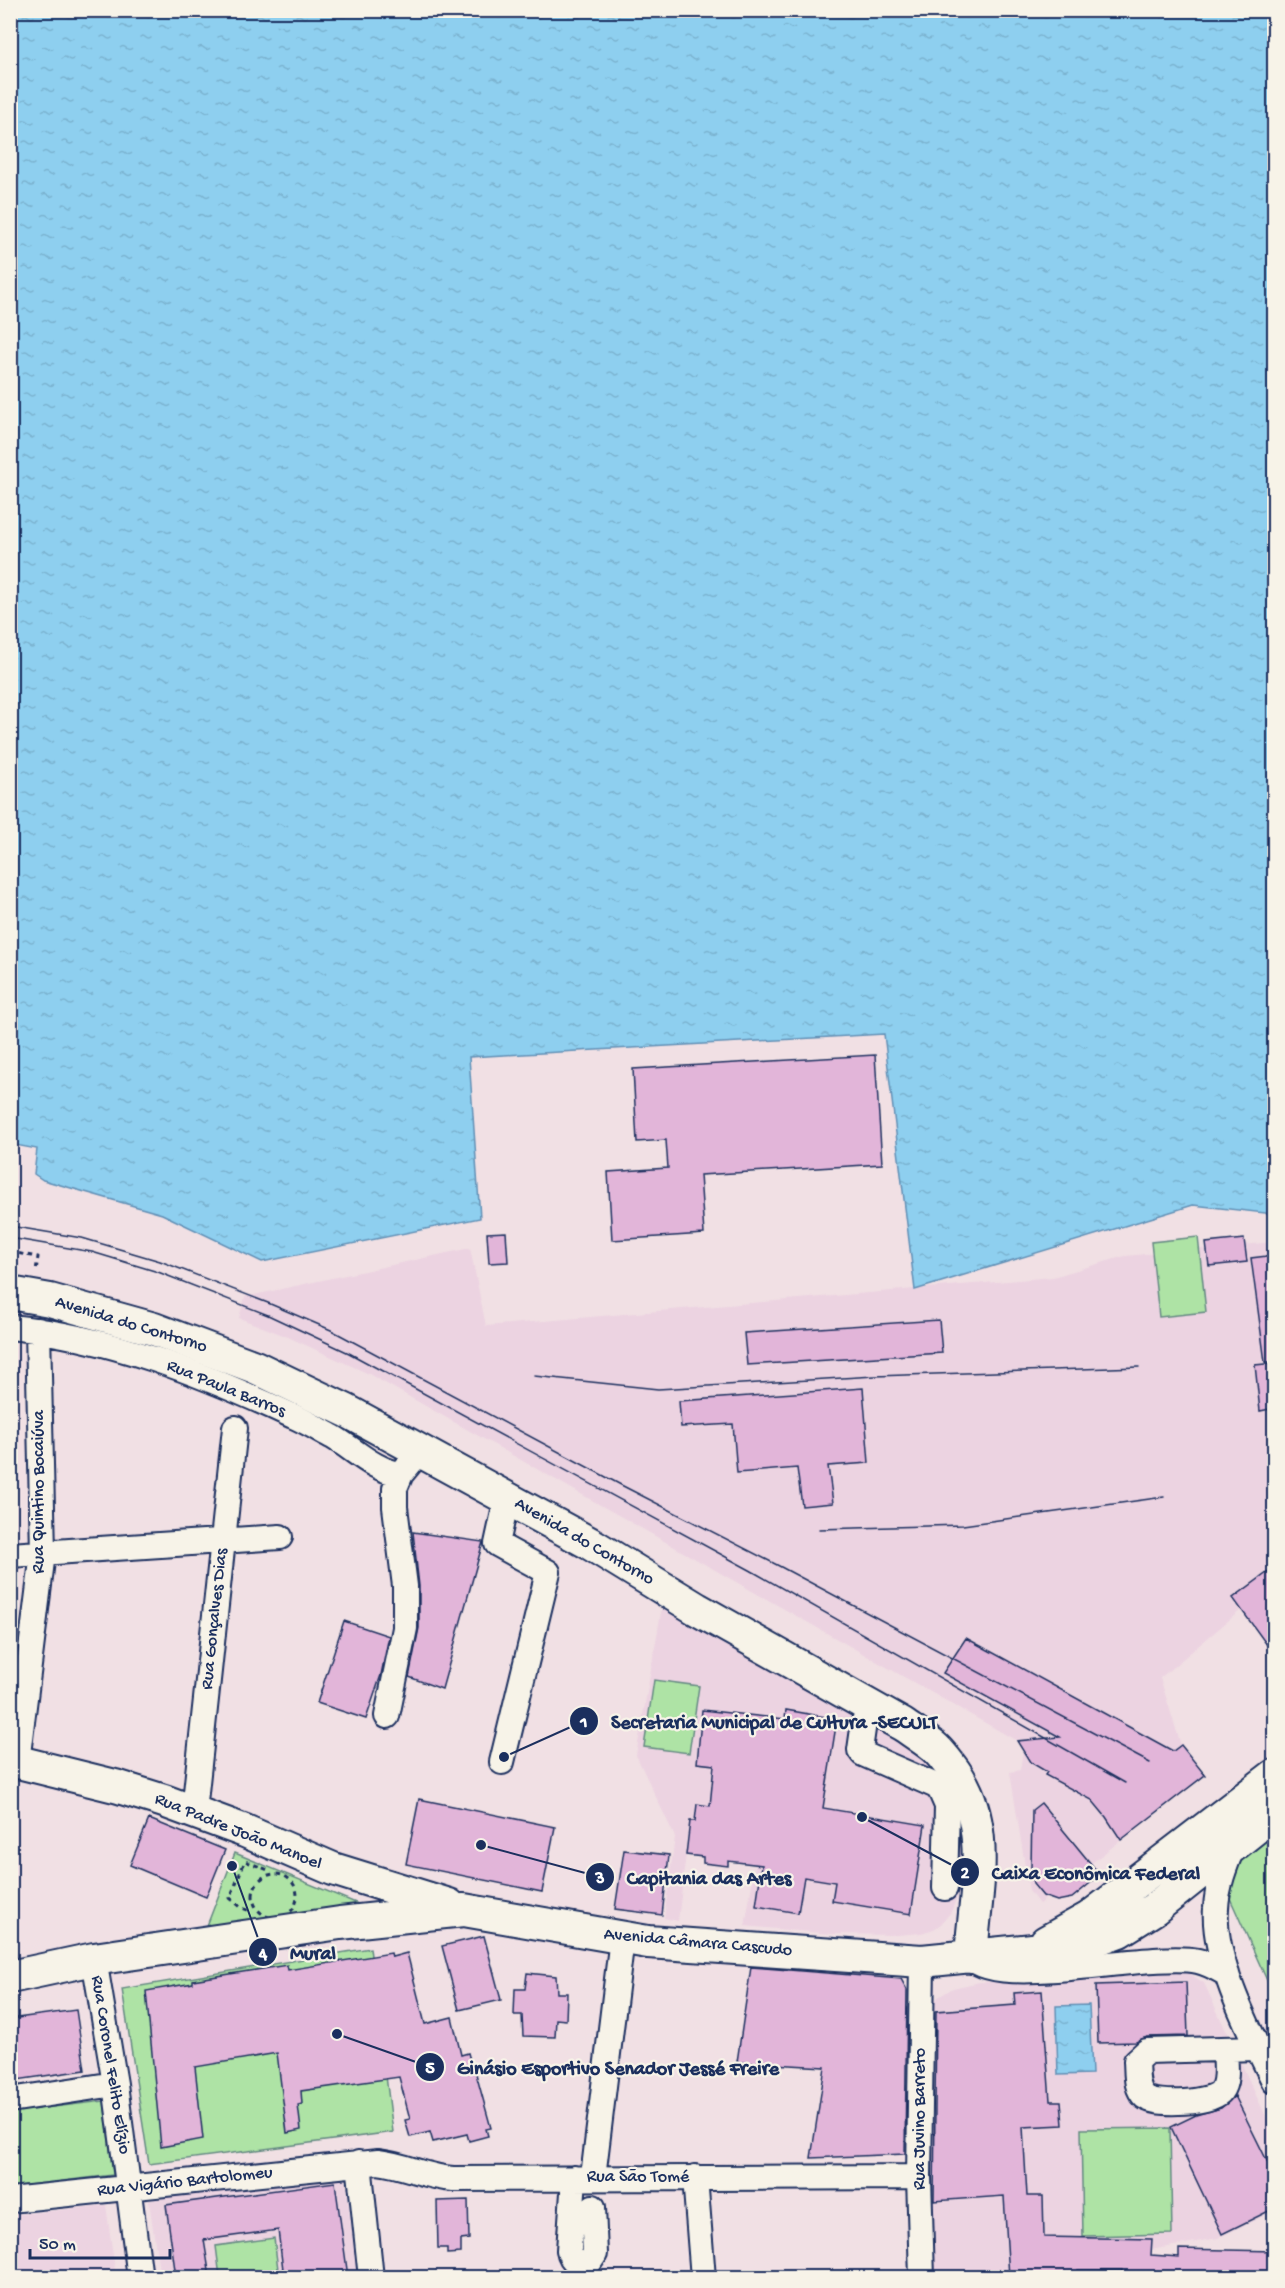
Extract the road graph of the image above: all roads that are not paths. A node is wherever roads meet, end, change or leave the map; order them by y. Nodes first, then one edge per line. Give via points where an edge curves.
1 (10, 1293) edge
2 (10, 1327) edge
3 (38, 1330) junction
4 (235, 1428) dead end
5 (408, 1461) junction
6 (507, 1498) junction
7 (280, 1537) dead end
8 (223, 1540) junction
9 (43, 1553) junction
10 (10, 1555) edge
11 (870, 1707) junction
12 (387, 1716) dead end
13 (14, 1761) edge
14 (502, 1762) dead end
15 (1275, 1776) edge
16 (194, 1811) junction
17 (1275, 1813) edge
18 (1233, 1846) junction
19 (945, 1888) dead end
20 (464, 1910) junction
21 (622, 1938) junction
22 (1032, 1949) junction
23 (971, 1957) junction
24 (93, 1959) junction
25 (922, 1961) junction
26 (1227, 1974) junction
27 (10, 1977) edge
28 (1258, 2048) junction
29 (1225, 2049) dead end
30 (1275, 2081) edge
31 (115, 2084) junction
32 (10, 2100) edge
33 (359, 2163) junction
34 (695, 2177) junction
35 (919, 2177) junction
36 (584, 2178) junction
37 (129, 2188) junction
38 (10, 2200) edge
39 (593, 2207) dead end
40 (140, 2277) edge
41 (371, 2277) edge
42 (703, 2277) edge
43 (922, 2277) edge

1 - 5 main road, Avenida do Contorno via 154,1329 255,1367 347,1411
2 - 3 street, Rua Paula Barros
3 - 5 street, Rua Paula Barros via 93,1340 201,1376 294,1416 383,1470
3 - 9 street, Rua Quintino Bocaiúva
4 - 8 street, Rua Gonçalves Dias
5 - 6 main road, Avenida do Contorno
5 - 12 street via 395,1488 405,1628
6 - 11 main road, Avenida do Contorno
6 - 14 street via 497,1544 548,1572
7 - 8 street
8 - 9 street
8 - 16 street, Rua Gonçalves Dias
9 - 10 street
9 - 13 street, Rua Quintino Bocaiúva
11 - 19 street via 864,1722 862,1754 936,1786 943,1796 947,1806
11 - 23 main road, Avenida do Contorno via 936,1748 956,1772 969,1798 979,1837
13 - 16 main road, Rua Padre João Manoel via 119,1787
15 - 22 main road via 1089,1918
16 - 20 main road, Rua Padre João Manoel via 333,1869
17 - 18 main road
18 - 22 main road via 1154,1909 1119,1931 1081,1945
18 - 26 street via 1215,1909 1218,1948
20 - 21 main road, Avenida Câmara Cascudo
20 - 24 main road, Avenida Câmara Cascudo via 340,1923
21 - 25 main road, Avenida Câmara Cascudo
21 - 36 street
22 - 23 main road
23 - 25 main road, Avenida Câmara Cascudo
23 - 26 street, Avenida Câmara Cascudo via 986,1967 1024,1971 1182,1959 1199,1961
24 - 27 main road, Avenida Câmara Cascudo
24 - 31 street, Rua Coronel Felito Elízio
25 - 35 street, Rua Juvino Barreto
26 - 28 street
28 - 29 street
28 - 30 street
31 - 32 street
31 - 37 street, Rua Coronel Felito Elízio
33 - 36 street, Rua São Tomé via 401,2165 477,2188
33 - 37 street, Rua Vigário Bartolomeu
33 - 41 street
34 - 35 street, Rua São Tomé
34 - 36 street, Rua São Tomé
34 - 42 street
35 - 43 street, Rua Juvino Barreto
36 - 39 street via 569,2250 577,2263 588,2263 595,2254
37 - 38 street, Rua Vigário Bartolomeu
37 - 40 street, Rua Coronel Felito Elízio

